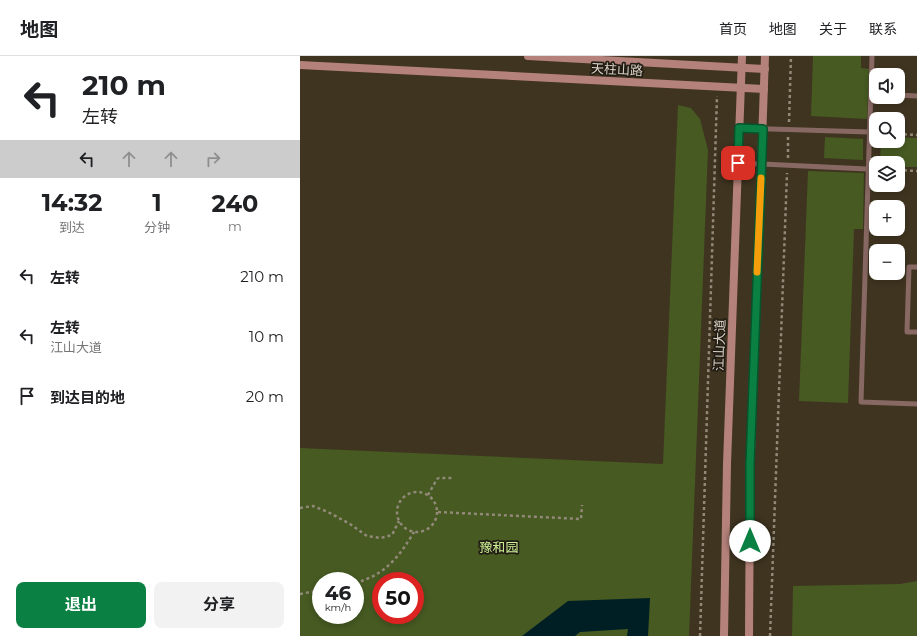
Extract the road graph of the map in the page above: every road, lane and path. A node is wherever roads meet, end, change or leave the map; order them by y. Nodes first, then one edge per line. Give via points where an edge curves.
1 (528, 56) edge
2 (742, 56) edge
3 (766, 56) edge
4 (791, 56) edge
5 (872, 56) edge
6 (300, 65) edge
7 (742, 68) junction
8 (871, 68) edge
9 (765, 69) junction
10 (718, 87) junction
11 (741, 88) junction
12 (764, 89) junction
13 (905, 95) edge
14 (917, 96) edge
15 (869, 104) edge
16 (739, 128) junction
17 (763, 129) junction
18 (789, 130) junction
19 (868, 132) junction
20 (905, 134) edge
21 (917, 135) edge
22 (738, 163) junction
23 (761, 164) junction
24 (787, 165) junction
25 (867, 169) junction
26 (905, 170) edge
27 (917, 171) edge
28 (917, 267) edge
29 (917, 332) edge
30 (917, 404) edge
31 (453, 478) dead end
32 (428, 495) junction
33 (582, 505) dead end
34 (300, 508) edge
35 (438, 512) junction
36 (399, 521) junction
37 (414, 532) junction
38 (364, 580) edge
39 (312, 592) edge
40 (300, 594) edge
41 (700, 636) edge
42 (724, 636) edge
43 (749, 636) edge
44 (770, 636) edge

1 - 7 main road, 天柱山路
2 - 7 main road, 江山大道
3 - 9 main road
4 - 18 path
5 - 8 lane
6 - 10 main road, 天柱山路
7 - 9 main road, 天柱山路
7 - 11 main road, 江山大道
9 - 12 main road
10 - 11 main road, 天柱山路
10 - 41 path
11 - 12 main road, 天柱山路
11 - 16 main road, 江山大道
12 - 17 main road
13 - 14 lane
15 - 19 lane
16 - 17 lane
16 - 22 main road, 江山大道
17 - 18 lane
17 - 23 main road
18 - 19 lane
18 - 24 path
19 - 25 lane
20 - 21 path
22 - 23 lane
22 - 42 main road, 江山大道 via 727,464
23 - 24 lane
23 - 43 main road via 750,472
24 - 25 lane
24 - 44 path
25 - 30 lane via 861,402
26 - 27 path
28 - 29 lane via 909,267 907,332
31 - 32 path via 437,479
32 - 35 path via 433,499
32 - 36 path via 414,492 403,498 398,509
33 - 35 path via 581,518
34 - 36 path via 313,506 350,524 367,536 381,538 392,535
35 - 37 path via 433,525 421,532
36 - 37 path
37 - 38 path via 391,565
39 - 40 path

